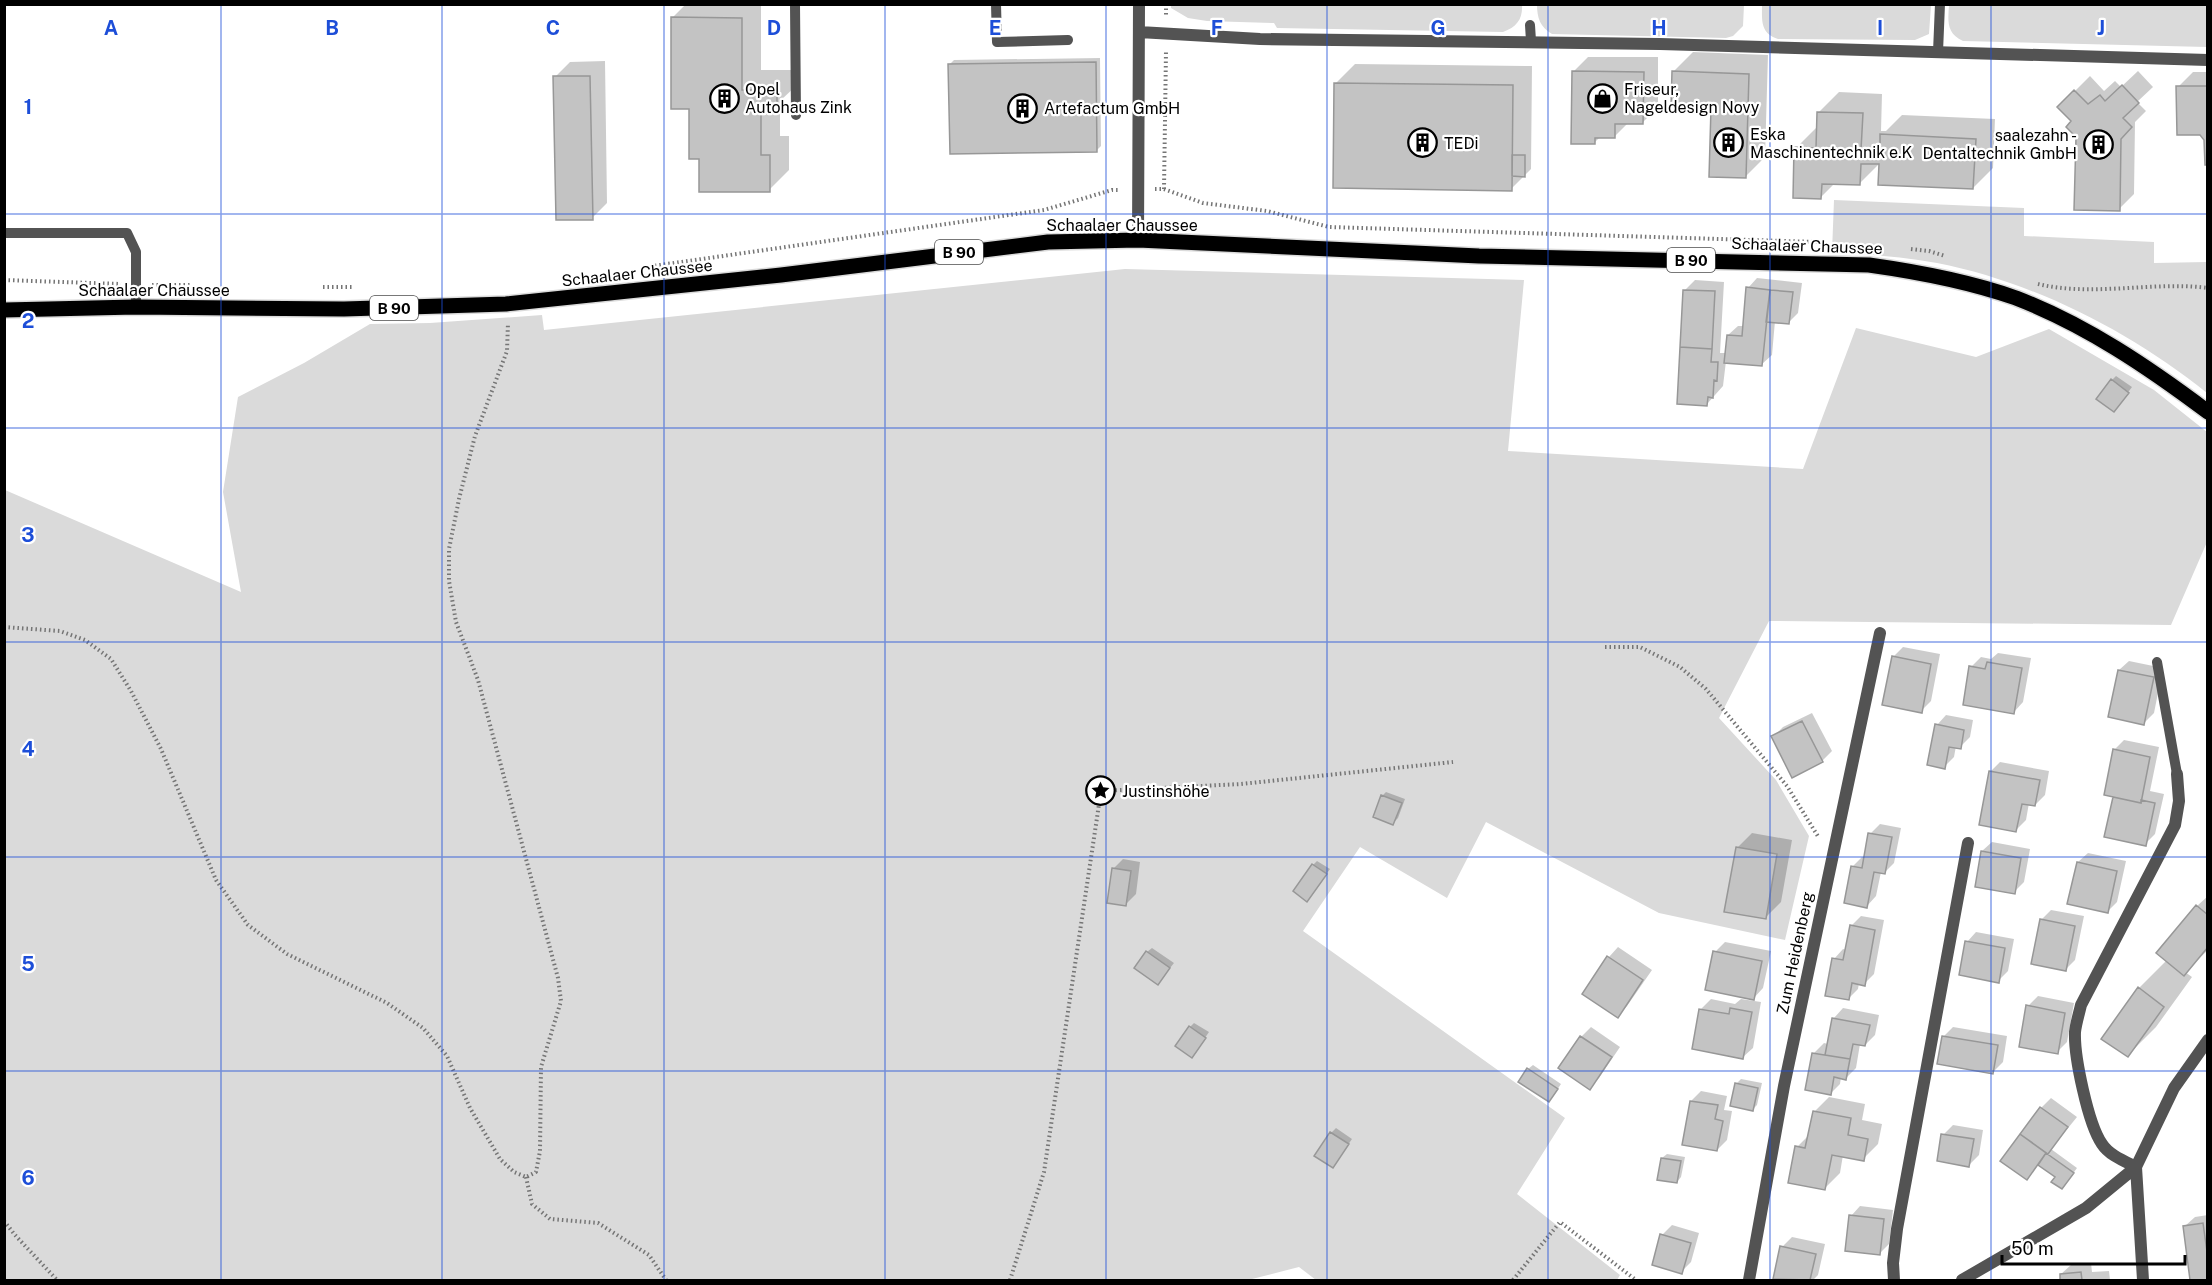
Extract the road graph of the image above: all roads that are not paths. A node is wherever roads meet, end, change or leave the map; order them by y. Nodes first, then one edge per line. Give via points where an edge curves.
1 (795, 4) edge
2 (996, 4) edge
3 (1139, 4) edge
4 (1940, 4) edge
5 (1530, 25) dead end
6 (1139, 32) junction
7 (1068, 40) dead end
8 (1531, 41) junction
9 (1938, 52) junction
10 (2208, 60) edge
11 (796, 115) dead end
12 (4, 232) edge
13 (1138, 240) junction
14 (136, 307) junction
15 (4, 310) edge
16 (2208, 412) edge
17 (1880, 633) dead end
18 (2157, 662) dead end
19 (2177, 774) joint
20 (1968, 843) dead end
21 (2208, 1040) edge
22 (2136, 1167) junction
23 (1749, 1281) edge
24 (1894, 1281) edge
25 (1962, 1281) edge
26 (2143, 1281) edge

1 - 11 lane
2 - 7 lane via 997,42
3 - 6 street
4 - 9 lane
5 - 8 lane
6 - 8 street via 1260,39
6 - 13 street
8 - 9 street
9 - 10 street
12 - 14 lane via 127,233 136,252
13 - 14 main road, Schaalaer Chaussee / B 90 via 1048,242 506,304 344,309
13 - 16 main road, Schaalaer Chaussee / B 90 via 1479,256 1869,265 1930,274 2015,298 2101,338
14 - 15 main road, Schaalaer Chaussee / B 90
17 - 23 street, Zum Heidenberg via 1784,1086
18 - 19 lane
19 - 22 street via 2179,801 2175,825 2081,1005 2075,1033 2090,1117 2102,1144
20 - 24 street via 1897,1229
21 - 22 street via 2175,1088
22 - 25 street via 2086,1208
22 - 26 street

